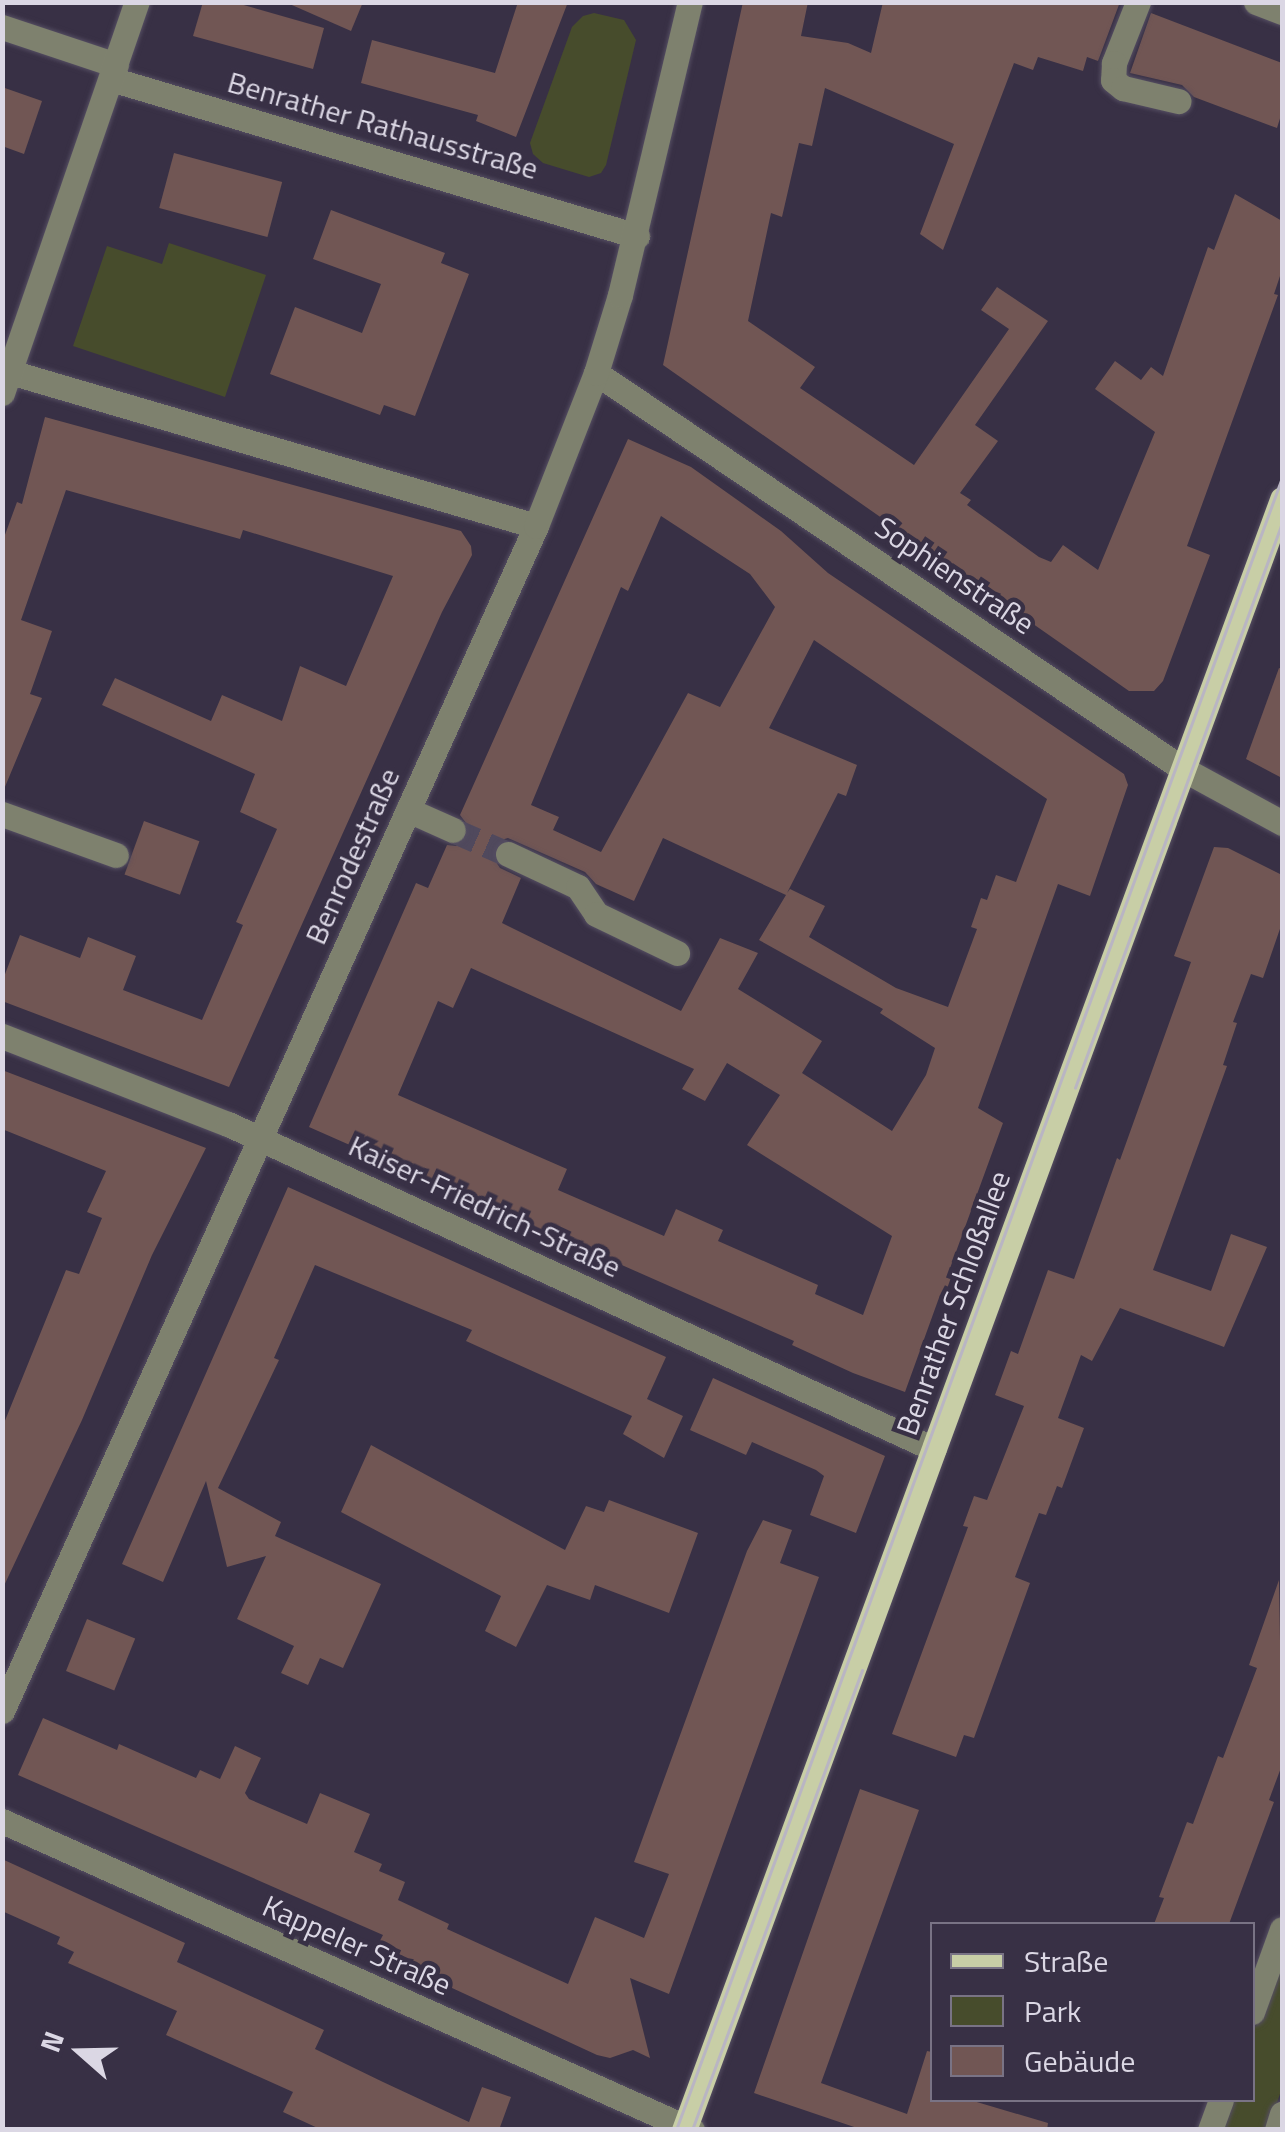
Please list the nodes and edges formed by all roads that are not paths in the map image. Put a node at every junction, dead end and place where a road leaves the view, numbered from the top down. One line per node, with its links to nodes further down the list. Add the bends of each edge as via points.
1 (137, 2): 7 (street)
2 (690, 2): 9 (street, Benrodestraße)
3 (1138, 2): 8 (street, via 1113,80)
4 (1256, 2): 5 (street)
5 (1282, 12)
6 (2, 27): 7 (street, Benrather Rathausstraße)
7 (114, 72): 9 (street, Benrather Rathausstraße); 11 (street)
8 (1178, 101)
9 (636, 236): 10 (street, Benrodestraße)
10 (596, 373): 13 (street, Benrodestraße); 14 (street, Sophienstraße)
11 (6, 383): 13 (street)
12 (1282, 499): 14 (main road, Benrather Schloßallee)
13 (536, 526): 15 (street, Benrodestraße)
14 (1183, 769): 17 (street, Sophienstraße); 24 (main road, Benrather Schloßallee)
15 (408, 810): 18 (street); 23 (street, Benrodestraße)
16 (2, 814): 19 (street)
17 (1282, 824)
18 (453, 830)
19 (116, 854)
20 (508, 854): 21 (street, via 578,887 596,914)
21 (677, 954)
22 (2, 1036): 23 (street, Kaiser-Friedrich-Straße)
23 (261, 1139): 24 (street, Kaiser-Friedrich-Straße); 25 (street, Benrodestraße)
24 (934, 1450): 31 (main road, Benrather Schloßallee)
25 (2, 1711)
26 (2, 1820): 31 (street, Kappeler Straße)
27 (1282, 1929): 28 (street)
28 (1255, 2004)
29 (1219, 2102): 32 (street)
30 (1282, 2114): 33 (street)
31 (687, 2129)
32 (1210, 2130)
33 (1277, 2130)

